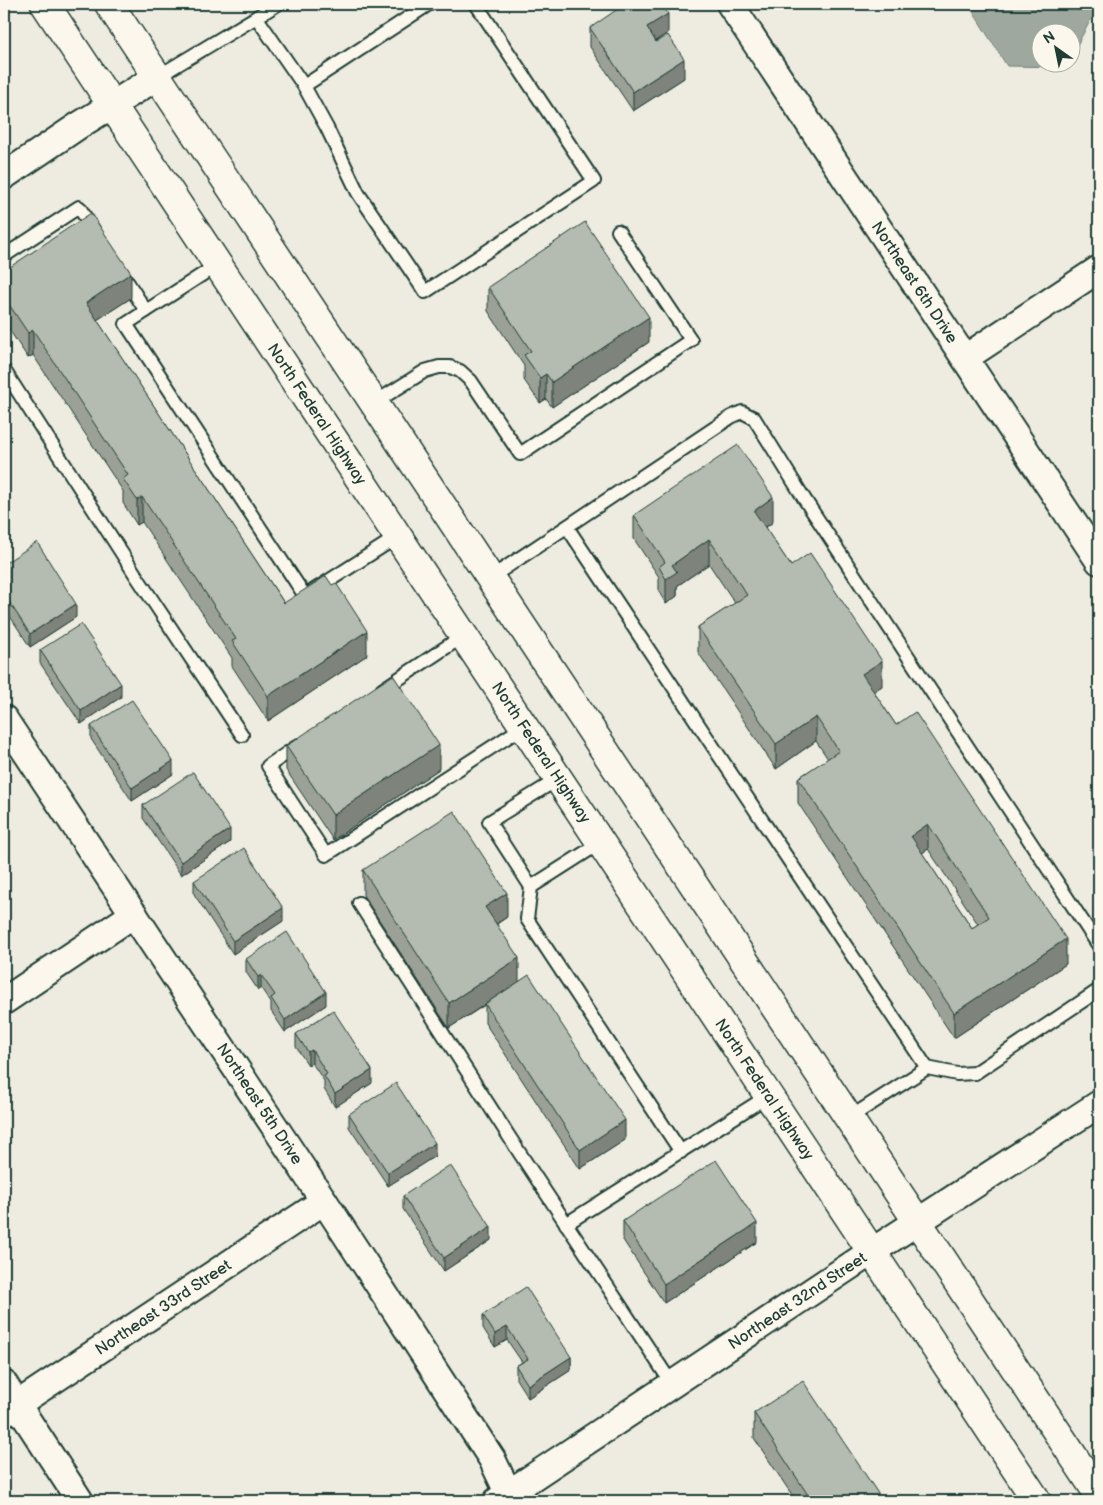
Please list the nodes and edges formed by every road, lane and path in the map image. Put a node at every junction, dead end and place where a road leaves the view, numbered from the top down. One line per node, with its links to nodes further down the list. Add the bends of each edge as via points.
1 (44, 4): 10 (main road, North Federal Highway)
2 (278, 4): 7 (lane)
3 (429, 4): 9 (lane)
4 (476, 4): 9 (lane, via 594,181 425,292 358,193)
5 (730, 4): 19 (street, Northeast 6th Drive)
6 (111, 5): 8 (main road)
7 (257, 18): 8 (lane); 9 (lane)
8 (158, 77): 10 (street); 21 (main road)
9 (304, 86)
10 (112, 106): 11 (street); 16 (main road, North Federal Highway)
11 (4, 176)
12 (618, 231): 21 (lane, via 690,340 520,454 471,381 450,366 425,371)
13 (100, 239): 14 (lane, via 79,207)
14 (4, 256)
15 (115, 263): 18 (lane)
16 (217, 265): 18 (lane); 23 (main road, North Federal Highway)
17 (1099, 269): 19 (street)
18 (146, 311): 23 (lane, via 126,324 306,596)
19 (965, 358): 24 (street, Northeast 6th Drive)
20 (4, 370): 30 (lane)
21 (374, 403): 25 (main road)
22 (567, 527): 25 (lane); 37 (lane, via 731,417 742,412 754,418 815,516); 40 (lane)
23 (397, 537): 26 (main road, North Federal Highway)
24 (1099, 561)
25 (490, 578): 43 (main road)
26 (463, 636): 27 (lane); 29 (main road, North Federal Highway)
27 (373, 696)
28 (4, 719): 36 (street, Northeast 5th Drive)
29 (523, 727): 31 (lane, via 326,855 268,766); 32 (main road, North Federal Highway)
30 (242, 735)
31 (308, 739)
32 (558, 779): 33 (main road, North Federal Highway); 34 (lane, via 489,822)
33 (600, 843): 34 (lane); 41 (main road, North Federal Highway)
34 (531, 887): 44 (lane, via 527,919)
35 (359, 903): 47 (lane)
36 (134, 914): 39 (street); 45 (street, Northeast 5th Drive)
37 (1099, 946)
38 (1099, 990): 40 (lane, via 975,1073 957,1074)
39 (4, 1001)
40 (927, 1068): 43 (lane)
41 (768, 1096): 44 (lane); 48 (main road, North Federal Highway)
42 (1099, 1104): 46 (street, Northeast 32nd Street)
43 (849, 1118): 46 (main road)
44 (681, 1152): 47 (lane)
45 (324, 1201): 50 (street, Northeast 33rd Street); 52 (street, Northeast 5th Drive, via 492,1460)
46 (918, 1223): 48 (street, Northeast 32nd Street); 51 (main road)
47 (566, 1224): 49 (lane)
48 (871, 1252): 49 (street, Northeast 32nd Street); 54 (main road, North Federal Highway)
49 (672, 1384): 52 (street, Northeast 32nd Street)
50 (8, 1400): 53 (street)
51 (1099, 1495)
52 (505, 1499)
53 (80, 1501)
54 (1037, 1501)

